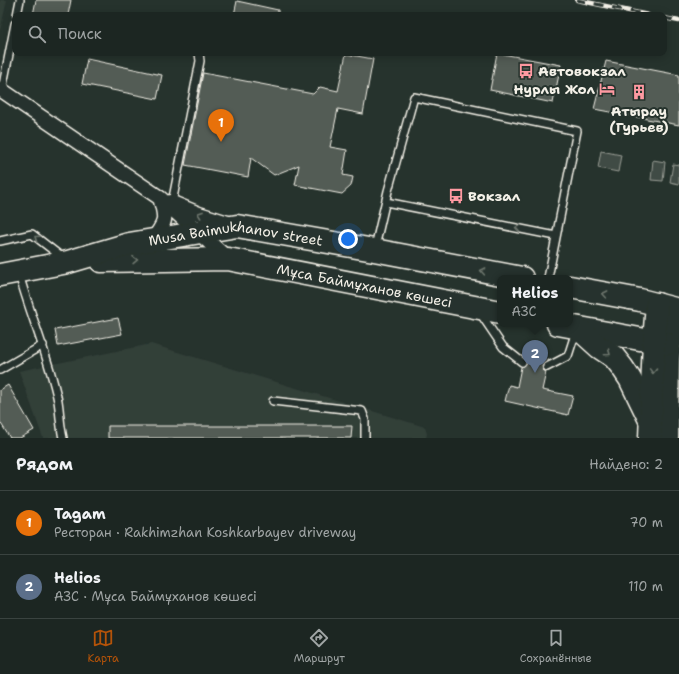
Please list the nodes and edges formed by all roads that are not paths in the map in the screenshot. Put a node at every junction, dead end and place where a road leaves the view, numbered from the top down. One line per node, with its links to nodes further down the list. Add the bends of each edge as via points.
1 (20, 0): 2 (lane)
2 (18, 12)
3 (12, 38): 5 (lane)
4 (199, 56): 6 (lane)
5 (1, 89): 6 (street)
6 (166, 200): 8 (street, one-way to 6); 9 (street); 12 (street, via 164,225)
7 (386, 202): 10 (lane, one-way to 7); 10 (lane, via 414,97 449,104 577,131); 13 (lane)
8 (237, 226): 9 (main road, Musa Baimukhanov street); 13 (main road, Musa Baimukhanov street)
9 (198, 233): 12 (main road, Musa Baimukhanov street); 14 (street)
10 (556, 236): 18 (lane)
11 (0, 241): 15 (lane, one-way to 11, via 32,234)
12 (152, 241): 15 (main road, Musa Baimukhanov street, via 129,244)
13 (374, 250): 17 (main road, Musa Baimukhanov street, one-way to 13)
14 (228, 260): 15 (main road, Musa Baimukhanov street, one-way to 14); 20 (main road, Мұса Баймұханов көшесі)
15 (68, 262): 16 (main road, Musa Baimukhanov street)
16 (9, 274): 26 (lane)
17 (506, 275)
18 (549, 275)
19 (573, 288): 25 (main road, one-way to 19, via 666,306)
20 (477, 308): 21 (main road, Мұса Баймұханов көшесі); 27 (lane, via 503,348)
21 (497, 311)
22 (568, 327): 28 (lane, via 568,356)
23 (569, 327): 32 (main road, one-way to 32, via 614,357)
24 (573, 327): 25 (main road)
25 (662, 343): 32 (main road)
26 (43, 345): 29 (lane); 33 (lane, via 58,402)
27 (522, 362)
28 (547, 367)
29 (0, 370)
30 (679, 396): 32 (main road)
31 (273, 401): 34 (lane, via 362,411 365,419)
32 (659, 429)
33 (63, 438)
34 (365, 438)

